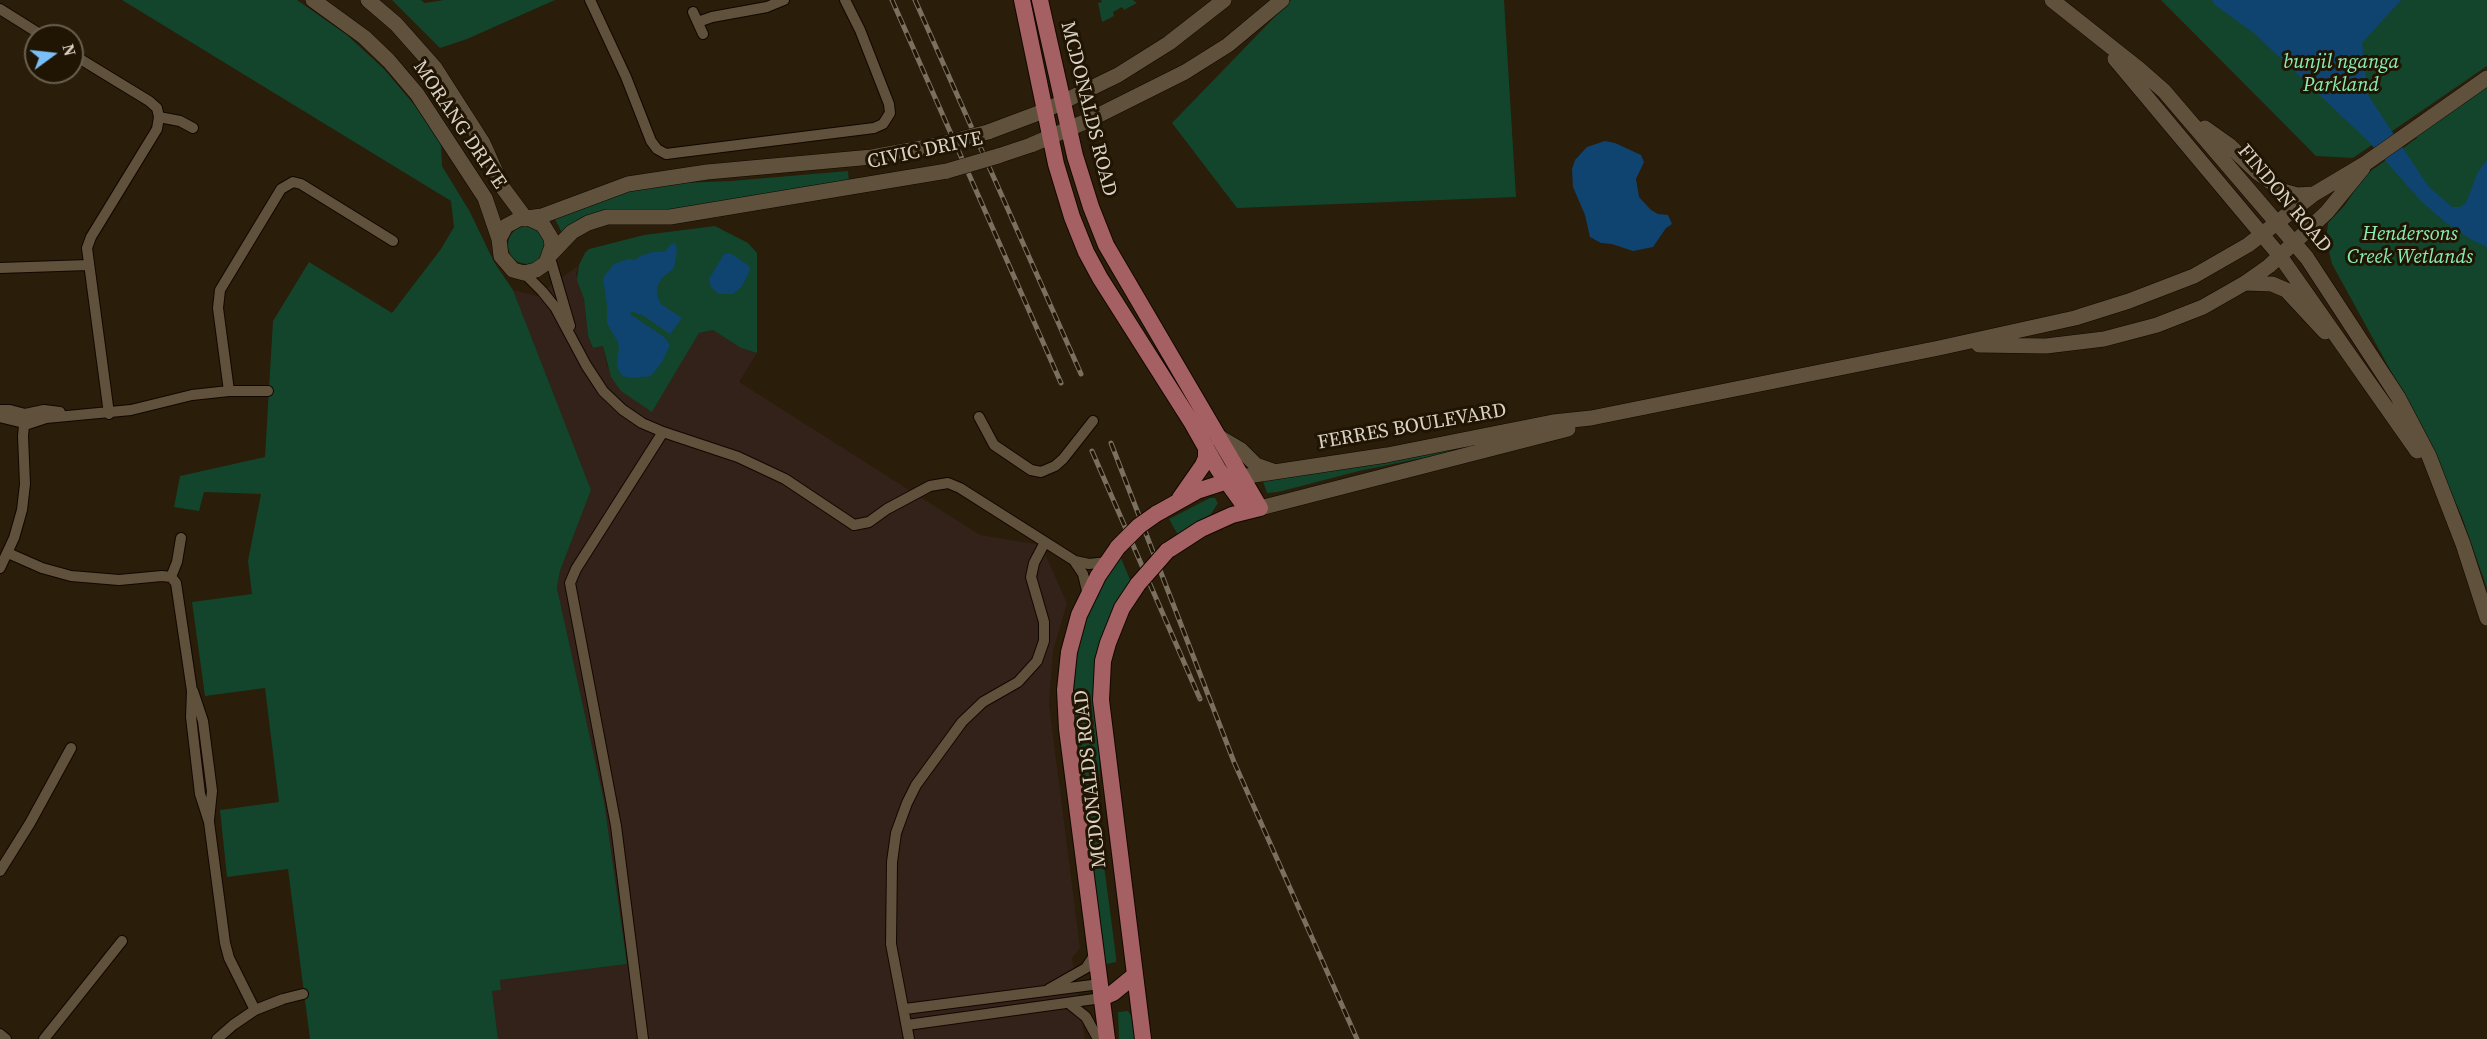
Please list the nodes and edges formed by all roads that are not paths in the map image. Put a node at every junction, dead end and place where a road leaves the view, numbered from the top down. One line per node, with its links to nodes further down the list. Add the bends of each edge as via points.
1 (313, 0): 29 (street, MORANG DRIVE, via 364,37 417,94 482,191)
2 (368, 0): 26 (street, MORANG DRIVE, via 396,24 435,68 483,143 503,188)
3 (590, 0): 5 (street, via 651,141 663,153 874,128 886,121 889,104)
4 (784, 0): 14 (street, via 767,7 695,17)
5 (845, 0)
6 (1022, 0): 18 (main road, MCDONALDS ROAD)
7 (1040, 0): 17 (main road, MCDONALDS ROAD)
8 (1224, 0): 17 (street, CIVIC DRIVE, via 1147,58)
9 (1282, 0): 22 (street, CIVIC DRIVE, via 1208,58)
10 (2052, 0): 13 (street, FINDON ROAD)
11 (0, 9): 12 (street)
12 (24, 24)
13 (2092, 32): 19 (street, FINDON ROAD, via 2139,69); 28 (street, FINDON ROAD)
14 (703, 34)
15 (84, 61): 20 (street, via 149,101 157,108)
16 (2487, 78): 24 (street)
17 (1063, 103): 18 (street, CIVIC DRIVE); 22 (main road, MCDONALDS ROAD)
18 (1044, 111): 23 (main road, MCDONALDS ROAD); 26 (street, CIVIC DRIVE, bridge, via 938,146 872,158 707,172 637,183)
19 (2183, 112): 25 (street, via 2283,191); 27 (street, FINDON ROAD)
20 (159, 117): 21 (street, via 180,121); 34 (street, via 157,129 91,237)
21 (193, 129)
22 (1069, 129): 23 (street, CIVIC DRIVE); 51 (main road, MCDONALDS ROAD, via 1086,195 1106,245)
23 (1050, 137): 32 (street, CIVIC DRIVE, bridge, via 947,171 670,217 607,217 572,232); 52 (main road, MCDONALDS ROAD, via 1070,209 1094,269)
24 (2366, 163): 25 (street, FERRES BOULEVARD); 31 (street, FERRES BOULEVARD, via 2327,212)
25 (2314, 194): 27 (street, FERRES BOULEVARD)
26 (528, 219): 29 (street, via 506,226); 32 (street, via 548,231)
27 (2277, 222): 28 (street, FERRES BOULEVARD); 31 (street, FINDON ROAD)
28 (2262, 234): 33 (street, FINDON ROAD); 39 (street, FERRES BOULEVARD, via 2194,276 2129,301 2074,318)
29 (499, 238): 36 (street, via 504,262)
30 (393, 241): 41 (street, via 301,184 293,182 280,189 220,290 218,308)
31 (2294, 243): 33 (street, FERRES BOULEVARD); 55 (street, FINDON ROAD, via 2398,397)
32 (550, 256): 36 (street, via 536,270); 38 (street)
33 (2280, 256): 37 (street, FERRES BOULEVARD); 40 (street, FINDON ROAD)
34 (88, 265): 35 (street); 44 (street)
35 (0, 268)
36 (524, 273): 38 (street, via 545,293)
37 (2246, 283): 39 (street, FERRES BOULEVARD, via 2179,317 2117,337 2046,346); 40 (street, via 2272,284 2286,290)
38 (574, 339): 50 (street, via 593,378 614,402 633,418)
39 (1939, 348): 47 (street, FERRES BOULEVARD)
40 (2357, 364): 55 (street, FINDON ROAD)
41 (230, 391): 42 (street); 44 (street, via 192,395)
42 (268, 391)
43 (0, 410): 48 (street, via 10,410)
44 (109, 414): 48 (street, via 81,416 44,410)
45 (0, 417): 48 (street)
46 (979, 417): 49 (street, via 994,445 1031,470 1041,472 1063,459)
47 (1591, 418): 53 (street, FERRES BOULEVARD); 57 (street, FERRES BOULEVARD, via 1562,431)
48 (25, 421): 60 (street, via 22,510)
49 (1093, 421)
50 (663, 432): 59 (street, via 728,453 785,479 854,525 869,522 930,486 948,483); 83 (street, via 570,583 616,826)
51 (1219, 437): 53 (street, via 1256,465); 54 (main road, MCDONALDS ROAD)
52 (1206, 447): 54 (main road, MCDONALDS ROAD); 56 (main road, MCDONALDS ROAD, via 1203,465)
53 (1273, 471): 54 (street, FERRES BOULEVARD)
54 (1233, 479): 56 (main road, MCDONALDS ROAD); 57 (main road, MCDONALDS ROAD)
55 (2441, 487): 66 (street, FINDON ROAD)
56 (1177, 501): 62 (main road, MCDONALDS ROAD, bridge, via 1139,526)
57 (1254, 510): 71 (main road, MCDONALDS ROAD, bridge, via 1202,529 1167,551 1122,608 1103,661 1101,700)
58 (181, 538): 64 (street)
59 (1045, 542): 61 (street); 77 (street, via 1031,576 1045,628 1037,661 1018,682 983,702 962,722 916,785 900,819 892,862 890,934)
60 (8, 553): 63 (street); 64 (street, via 42,568 86,578)
61 (1075, 561): 62 (street); 65 (street)
62 (1107, 562): 65 (main road, MCDONALDS ROAD)
63 (0, 568)
64 (171, 577): 76 (street, via 180,596 192,691 204,721 212,791 209,822 225,943)
65 (1088, 595): 70 (main road, MCDONALDS ROAD, via 1073,635 1065,690)
66 (2487, 618)
67 (70, 748): 68 (street)
68 (0, 871)
69 (122, 941): 81 (street)
70 (1096, 949): 72 (main road, MCDONALDS ROAD); 73 (street, via 1088,967)
71 (1135, 975): 72 (main road); 87 (main road, MCDONALDS ROAD)
72 (1101, 991): 73 (street); 75 (street); 86 (main road, MCDONALDS ROAD)
73 (1044, 992): 77 (street)
74 (303, 994): 76 (street)
75 (1070, 1004): 78 (street); 85 (street, via 1086,1017)
76 (255, 1010): 82 (street)
77 (904, 1010): 78 (street)
78 (907, 1025): 84 (street)
79 (0, 1034): 80 (street)
80 (6, 1039)
81 (44, 1039)
82 (217, 1039)
83 (644, 1039)
84 (909, 1039)
85 (1098, 1039)
86 (1107, 1039)
87 (1143, 1039)

